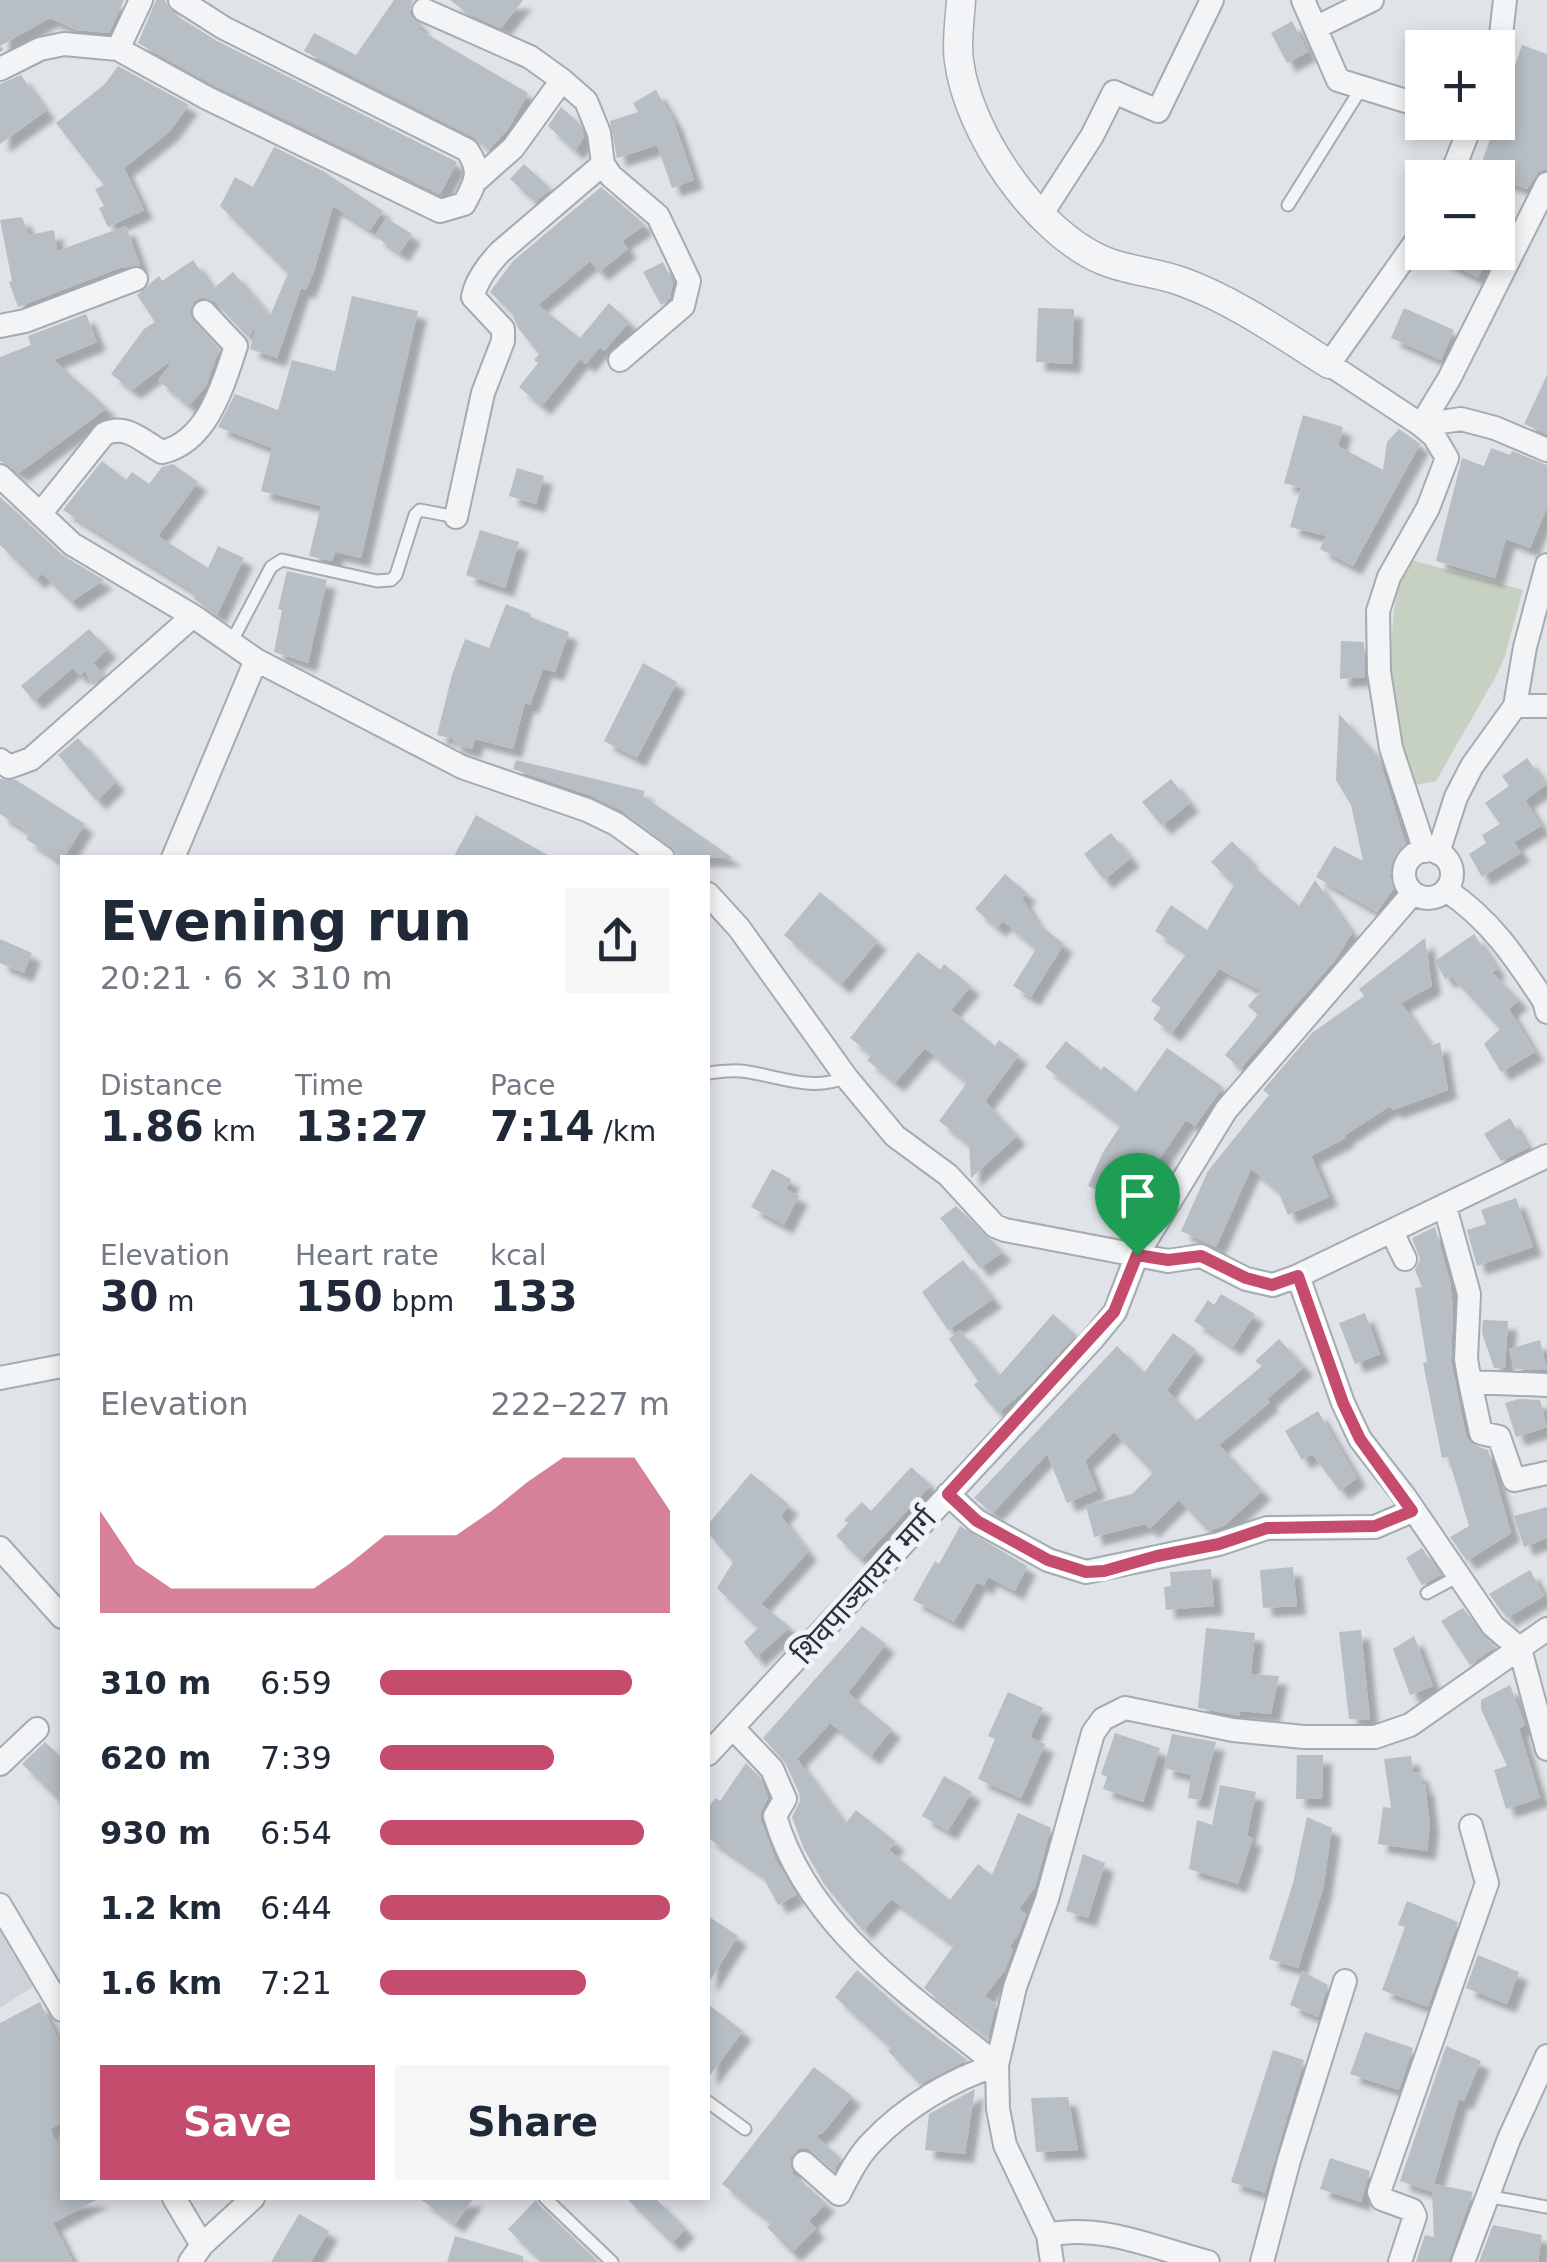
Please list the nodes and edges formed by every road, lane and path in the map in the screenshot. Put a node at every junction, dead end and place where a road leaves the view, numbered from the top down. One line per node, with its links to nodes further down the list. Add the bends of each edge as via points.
1 (141, 0): 11 (street)
2 (180, 0): 17 (street, via 466,150)
3 (960, 0): 21 (street, via 958,59 967,96 1002,166)
4 (1212, 0): 21 (street, via 1158,111 1114,92)
5 (1302, 0): 9 (street)
6 (1372, 0): 9 (street)
7 (1505, 0): 10 (street)
8 (424, 10): 13 (street, via 530,57)
9 (1315, 28): 14 (street, via 1338,80)
10 (1502, 30)
11 (118, 49): 12 (street, via 64,44); 17 (street, via 440,211 464,204)
12 (0, 70)
13 (562, 80): 16 (street, via 586,101); 17 (street, via 513,148)
14 (1362, 87): 15 (street); 19 (lane)
15 (1405, 101)
16 (604, 164): 26 (street, via 658,216 689,281 684,306); 32 (street, via 500,252 474,291 476,304 503,330 503,341 483,393)
17 (478, 179)
18 (1547, 184): 20 (street)
19 (1288, 205)
20 (1540, 214): 28 (street)
21 (1041, 215): 27 (street, via 1104,261 1183,282)
22 (1405, 256): 27 (street)
23 (136, 279): 25 (street)
24 (204, 312): 31 (street, via 236,346 223,390 194,434 180,448 162,452 115,428)
25 (0, 326)
26 (620, 360)
27 (1329, 364): 28 (street)
28 (1420, 425): 29 (street, via 1461,419); 40 (street, via 1448,458 1388,578 1378,611 1378,672 1390,748)
29 (1547, 450)
30 (0, 476): 31 (street)
31 (40, 514): 34 (street, via 72,544)
32 (456, 517): 35 (lane, via 420,510 414,515 391,580 282,560 271,567)
33 (1547, 564): 37 (street)
34 (193, 616): 35 (street); 39 (street, via 31,759 9,767)
35 (232, 642): 36 (street)
36 (256, 660): 41 (street); 42 (street, via 462,767 588,810)
37 (1514, 706): 38 (street); 40 (street, via 1472,766)
38 (1547, 706)
39 (0, 760)
40 (1431, 852): 43 (street, via 1451,869); 44 (street, via 1417,853 1406,864)
41 (175, 855)
42 (659, 855)
43 (1446, 890): 44 (street, via 1434,898); 46 (street, via 1503,939)
44 (1413, 894): 52 (street, शिवपाञ्चायन मार्ग, via 1226,1110)
45 (711, 902): 48 (street, via 765,962)
46 (1546, 1004)
47 (710, 1073): 48 (lane, via 737,1070 815,1085)
48 (846, 1077): 52 (street, via 895,1136 948,1175 996,1226)
49 (1547, 1156): 50 (street)
50 (1445, 1207): 51 (street); 57 (street, via 1469,1294)
51 (1392, 1232): 53 (street); 54 (street)
52 (1137, 1255): 54 (street, via 1201,1256 1272,1285); 60 (street, शिवपाञ्चायन मार्ग, via 1114,1312)
53 (1405, 1260)
54 (1298, 1276): 61 (street, via 1360,1439)
55 (60, 1366): 56 (street)
56 (0, 1378)
57 (1470, 1382): 58 (street); 59 (street, via 1482,1434 1499,1437 1514,1480)
58 (1547, 1385)
59 (1542, 1475)
60 (948, 1494): 61 (street, via 977,1521 1048,1560 1086,1572 1267,1528 1375,1526); 68 (street, शिवपाञ्चायन मार्ग)
61 (1412, 1511): 63 (street)
62 (0, 1548): 65 (street)
63 (1457, 1577): 64 (lane); 67 (street)
64 (1427, 1593)
65 (60, 1615)
66 (1547, 1629): 67 (street)
67 (1520, 1650): 70 (street); 78 (street, via 1410,1725 1375,1738 1233,1730 1125,1708 1103,1719 1092,1733)
68 (734, 1728): 71 (street, शिवपाञ्चायन मार्ग); 78 (street, via 772,1768 785,1799 775,1816 782,1840 813,1896 878,1967)
69 (37, 1729): 72 (street)
70 (1547, 1750)
71 (710, 1752)
72 (0, 1764)
73 (1471, 1826): 94 (street, via 1487,1882 1379,2192 1414,2216)
74 (0, 1905): 76 (street)
75 (1344, 1980): 93 (street)
76 (60, 2007)
77 (1547, 2056): 80 (street)
78 (997, 2065): 82 (street, via 954,2080 899,2119 872,2142 839,2194); 88 (street, via 1004,2144)
79 (710, 2103): 81 (lane)
80 (1536, 2106): 83 (street)
81 (745, 2129)
82 (804, 2163)
83 (1486, 2196): 87 (lane); 95 (street)
84 (175, 2200): 89 (street)
85 (251, 2200): 89 (street)
86 (547, 2200): 90 (lane)
87 (1547, 2207)
88 (1048, 2235): 91 (street); 92 (street, via 1090,2231)
89 (196, 2253)
90 (612, 2262)
91 (1052, 2262)
92 (1208, 2262)
93 (1262, 2262)
94 (1400, 2262)
95 (1463, 2262)

